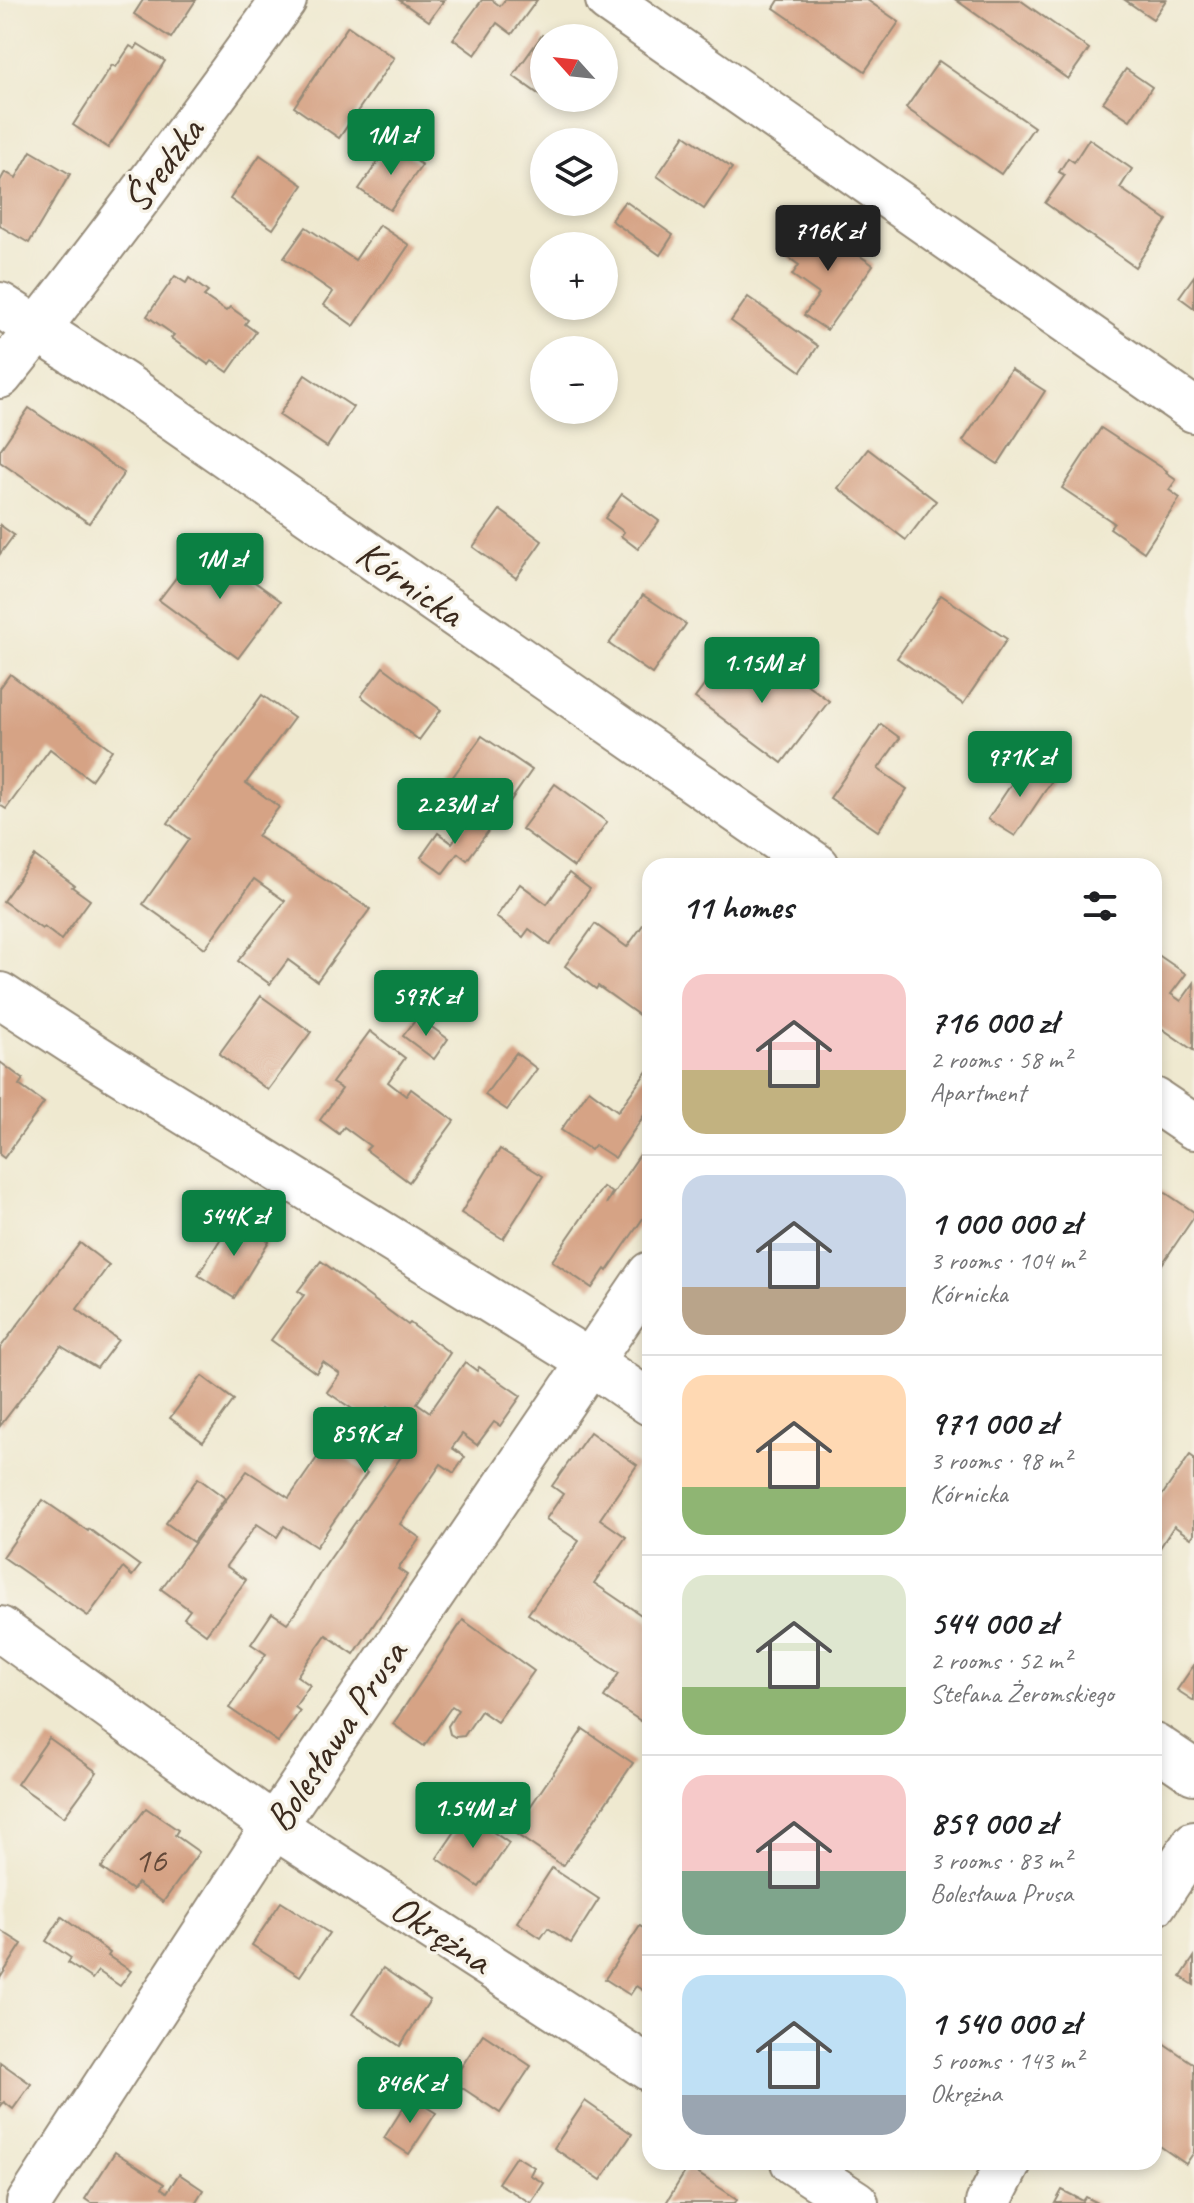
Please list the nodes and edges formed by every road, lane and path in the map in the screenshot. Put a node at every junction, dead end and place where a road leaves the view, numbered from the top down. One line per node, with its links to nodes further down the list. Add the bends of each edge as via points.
1 (284, 0): 4 (street, Średzka)
2 (608, 0): 6 (street)
3 (0, 305): 4 (street, Kórnicka)
4 (39, 329): 5 (street, Średzka); 7 (street, Kórnicka)
5 (0, 376)
6 (1194, 410)
7 (805, 858)
8 (0, 995): 12 (street)
9 (1162, 1105): 10 (street)
10 (1194, 1127)
11 (642, 1286): 12 (street, Bolesława Prusa)
12 (590, 1362): 13 (street); 17 (street, Bolesława Prusa)
13 (642, 1398)
14 (0, 1629): 17 (street, Okrężna)
15 (1162, 1750): 16 (street)
16 (1194, 1772)
17 (274, 1826): 20 (street, Okrężna); 23 (street, Bolesława Prusa)
18 (1194, 1844): 19 (street)
19 (1162, 1892)
20 (642, 2064)
21 (805, 2170): 24 (street)
22 (1005, 2170): 25 (street)
23 (29, 2203)
24 (856, 2203)
25 (988, 2203)

